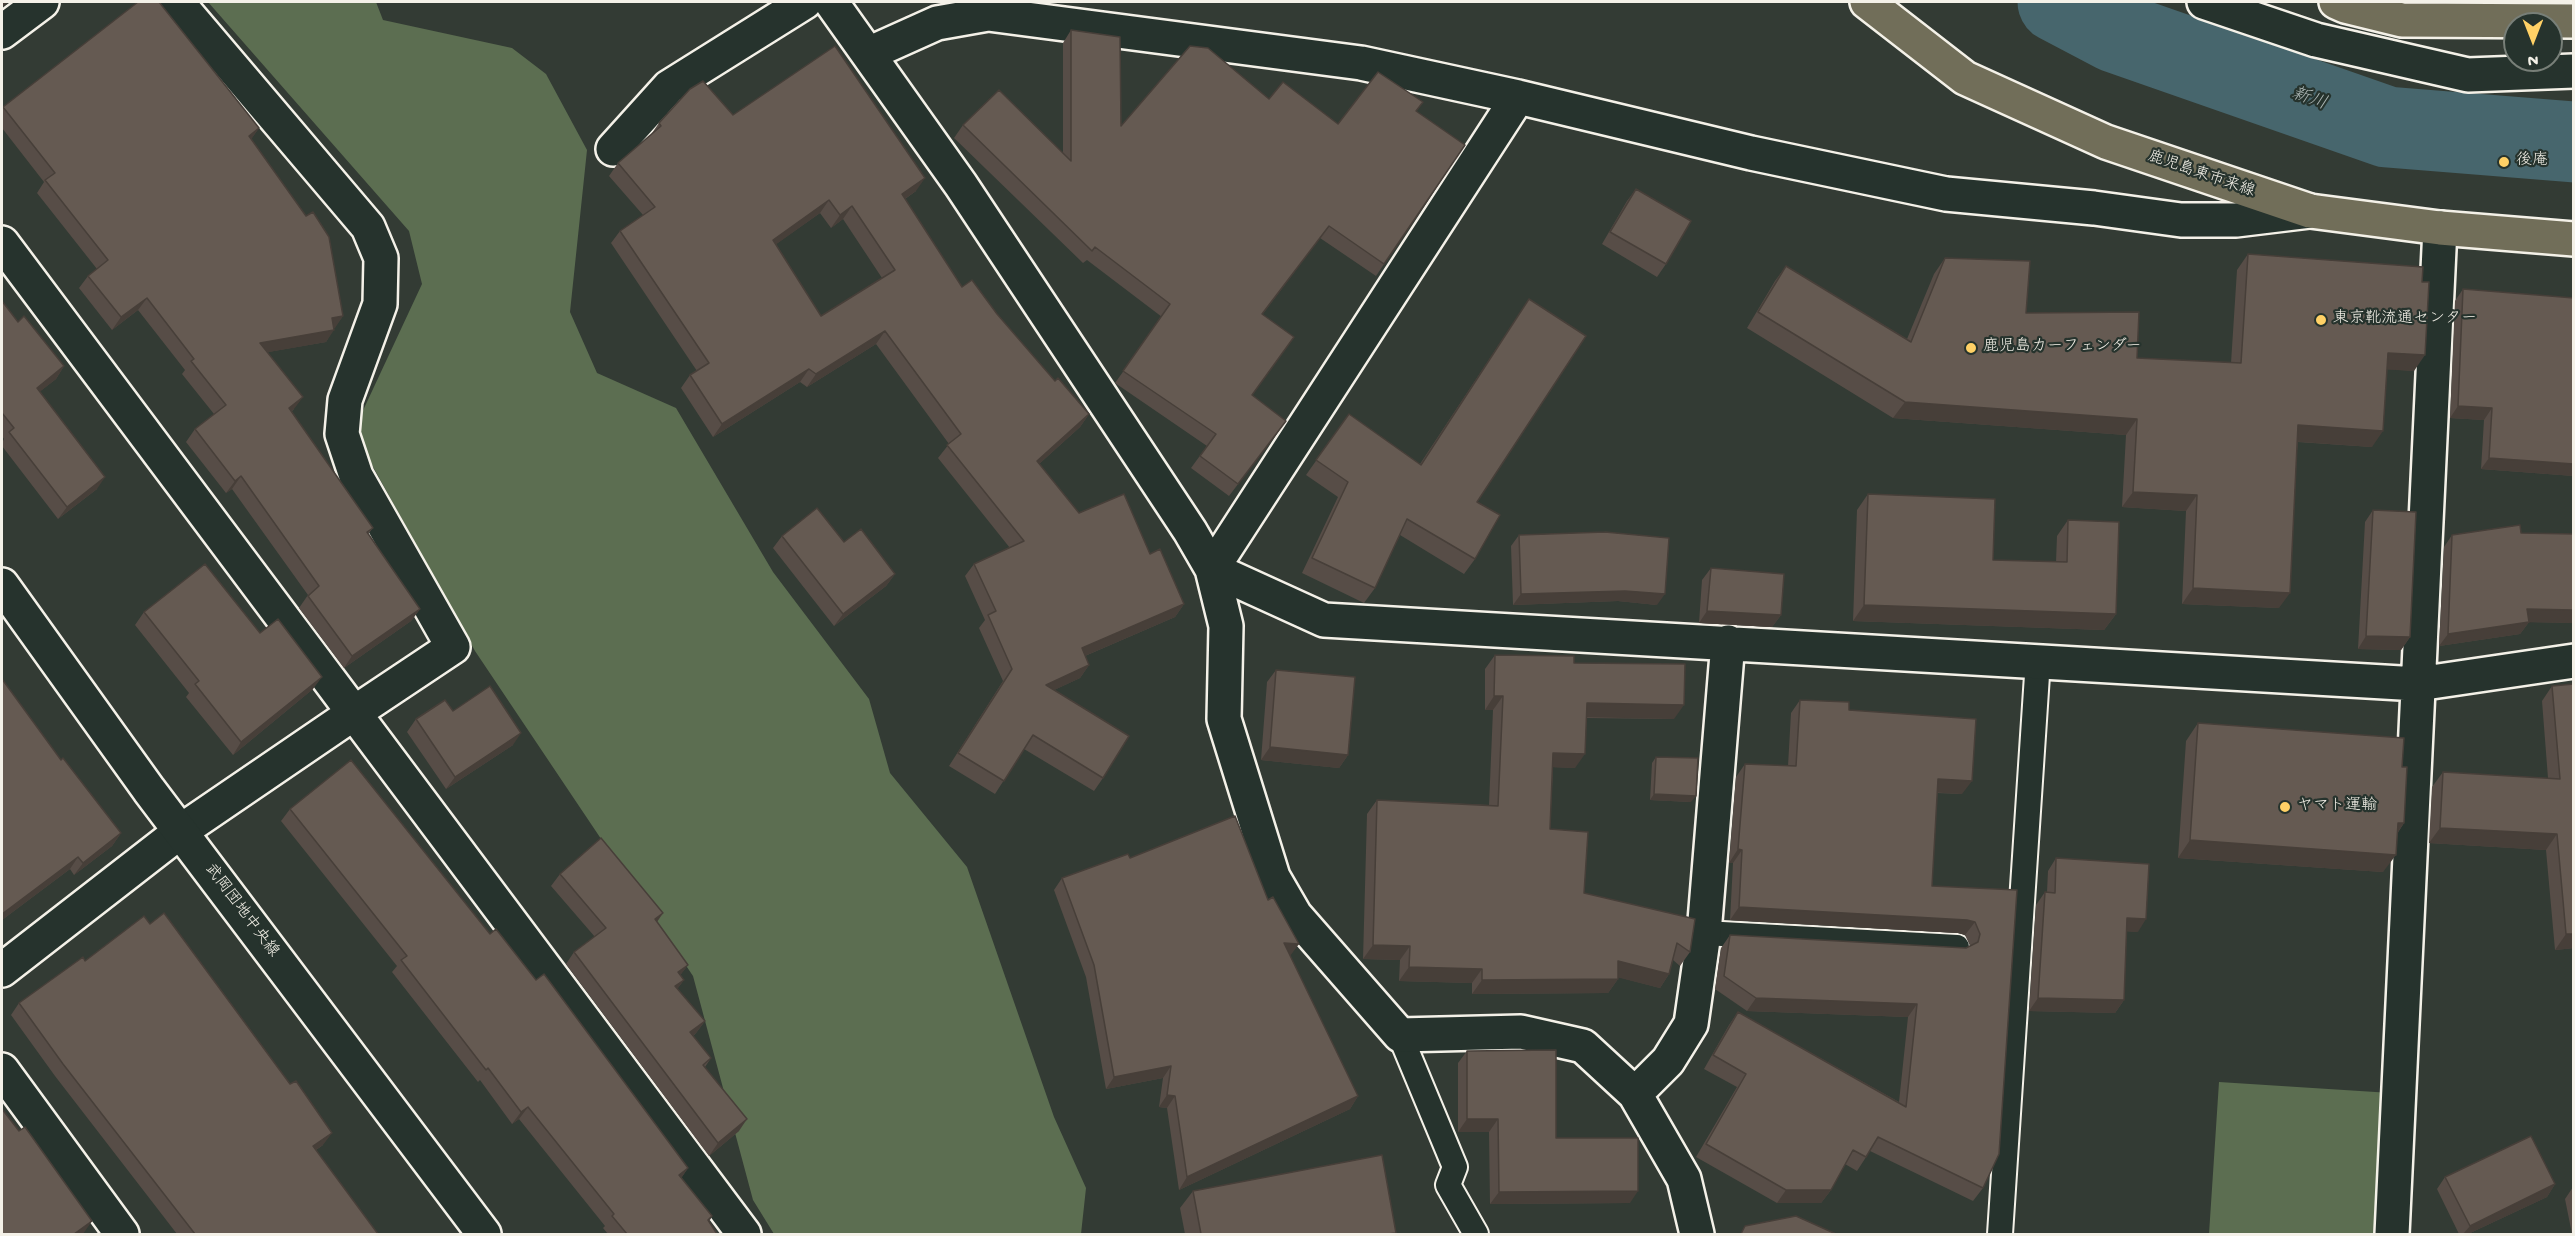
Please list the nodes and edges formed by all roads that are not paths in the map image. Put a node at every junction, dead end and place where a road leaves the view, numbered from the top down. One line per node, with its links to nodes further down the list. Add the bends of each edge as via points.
1 (42, 2): 9 (street)
2 (177, 2): 24 (street, via 368,227 381,258 380,304 345,400 342,434 356,476 453,647)
3 (805, 2): 13 (street, via 669,87)
4 (831, 2): 10 (street)
5 (1867, 2): 14 (main road, 鹿児島東市来線, via 1965,78 2106,142)
6 (2204, 2): 11 (street, via 2316,40 2468,75)
7 (2336, 2): 8 (main road, via 2402,20)
8 (2574, 21)
9 (2, 32)
10 (868, 54): 12 (street, via 937,23 987,14 1361,63); 18 (street, via 961,185)
11 (2574, 71)
12 (1518, 97): 14 (street, via 1751,153 1946,194 2181,220 2236,220); 18 (street)
13 (613, 149)
14 (2310, 212): 15 (main road, 鹿児島東市来線)
15 (2440, 228): 16 (main road, 鹿児島東市来線); 23 (street)
16 (2574, 239)
17 (2, 243): 24 (street)
18 (1212, 569): 20 (street, via 1324,620); 29 (street, via 1226,626 1224,719 1273,877 1295,915)
19 (2, 585): 25 (street, 武岡団地中央線)
20 (1728, 642): 21 (street); 26 (street)
21 (2038, 660): 23 (street); 37 (lane)
22 (2574, 661): 23 (street)
23 (2418, 684): 38 (street)
24 (354, 712): 25 (street); 34 (street)
25 (181, 831): 28 (street); 33 (street, 武岡団地中央線)
26 (1704, 933): 27 (lane); 31 (street, via 1691,1024 1668,1061)
27 (1957, 947)
28 (2, 970)
29 (1400, 1035): 31 (street, via 1521,1032 1582,1046); 35 (lane, via 1455,1167 1448,1185)
30 (2, 1070): 32 (street)
31 (1635, 1094): 36 (street, via 1684,1179)
32 (122, 1234)
33 (484, 1234)
34 (744, 1234)
35 (1476, 1234)
36 (1697, 1234)
37 (2000, 1234)
38 (2392, 1234)

